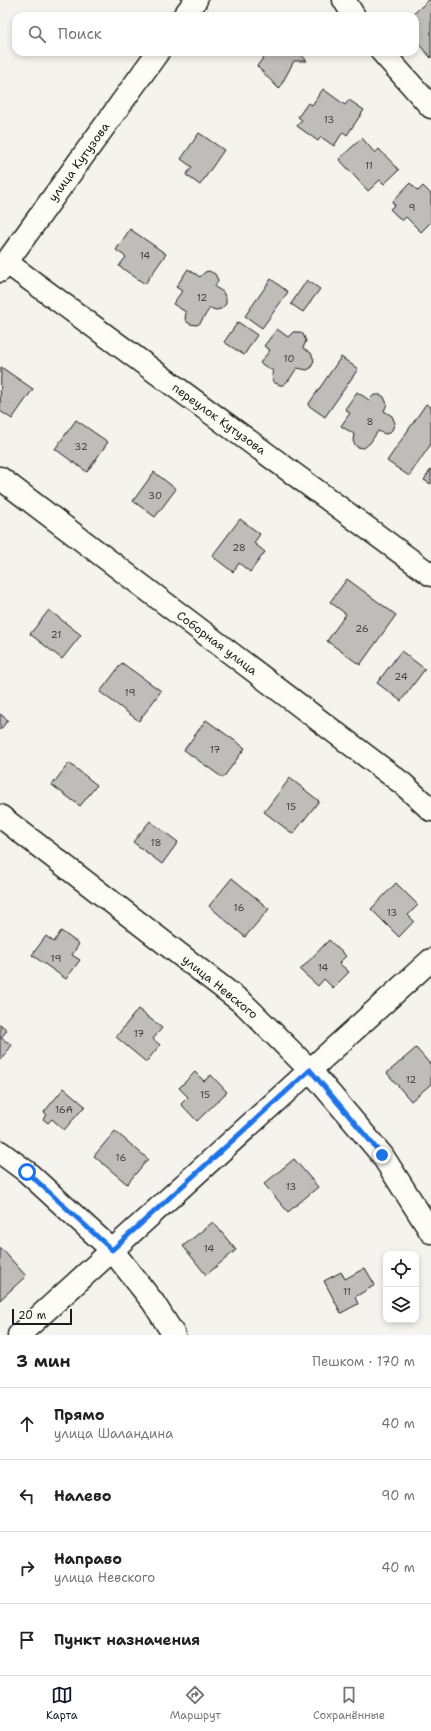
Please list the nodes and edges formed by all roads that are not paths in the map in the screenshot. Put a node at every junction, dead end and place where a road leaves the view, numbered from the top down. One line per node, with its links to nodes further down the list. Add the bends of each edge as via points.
1 (196, 0): 3 (street)
2 (344, 0): 4 (street)
3 (187, 12)
4 (352, 12)
5 (155, 56): 8 (street, улица Кутузова)
6 (386, 56): 7 (street)
7 (431, 107)
8 (3, 267): 10 (street, переулок Кутузова)
9 (0, 478): 11 (street, Соборная улица, via 403,784)
10 (431, 575)
11 (431, 810)
12 (0, 816): 14 (street, улица Невского, via 244,1004)
13 (431, 960): 14 (street)
14 (310, 1070): 16 (street, улица Невского, via 382,1155); 17 (street)
15 (0, 1152): 17 (street, via 27,1172)
16 (431, 1232)
17 (112, 1250): 18 (street); 19 (street, via 153,1302)
18 (19, 1335)
19 (174, 1335)

